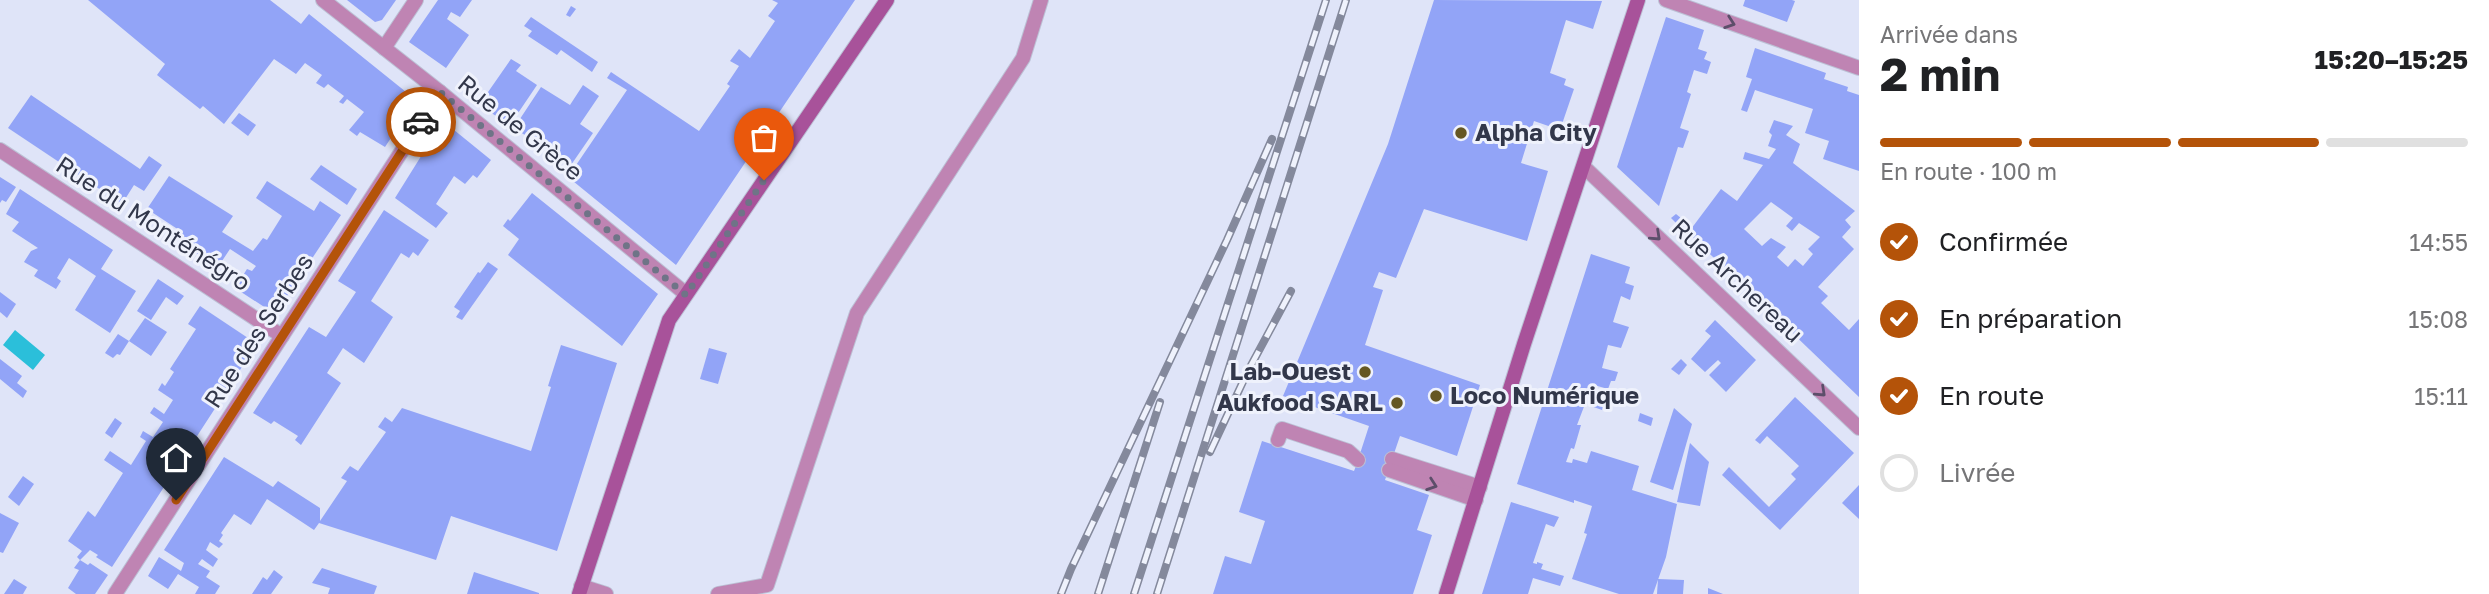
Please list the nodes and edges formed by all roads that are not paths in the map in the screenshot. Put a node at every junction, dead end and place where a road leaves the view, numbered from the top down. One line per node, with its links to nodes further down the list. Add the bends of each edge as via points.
1 (323, 0): 7 (street, Rue de Grèce)
2 (416, 0): 7 (street)
3 (887, 0): 12 (street)
4 (1041, 0): 22 (street, via 1023,58 857,313 767,585)
5 (1638, 0): 11 (street)
6 (1666, 0): 8 (street, one-way to 8)
7 (384, 48): 9 (street, Rue de Grèce)
8 (1859, 68)
9 (440, 92): 12 (street, Rue de Grèce); 13 (street, Rue des Serbes)
10 (0, 150): 13 (street, Rue du Monténégro)
11 (1584, 167): 14 (street, Rue Archereau, one-way to 14); 18 (street)
12 (686, 295): 19 (street, via 669,320)
13 (282, 336): 20 (street, Rue des Serbes)
14 (1859, 428)
15 (1278, 440): 16 (street, via 1282,429)
16 (1356, 453)
17 (1390, 464): 18 (street)
18 (1478, 493): 23 (street)
19 (580, 590): 21 (street)
20 (115, 594)
21 (606, 594)
22 (718, 594)
23 (1446, 594)

